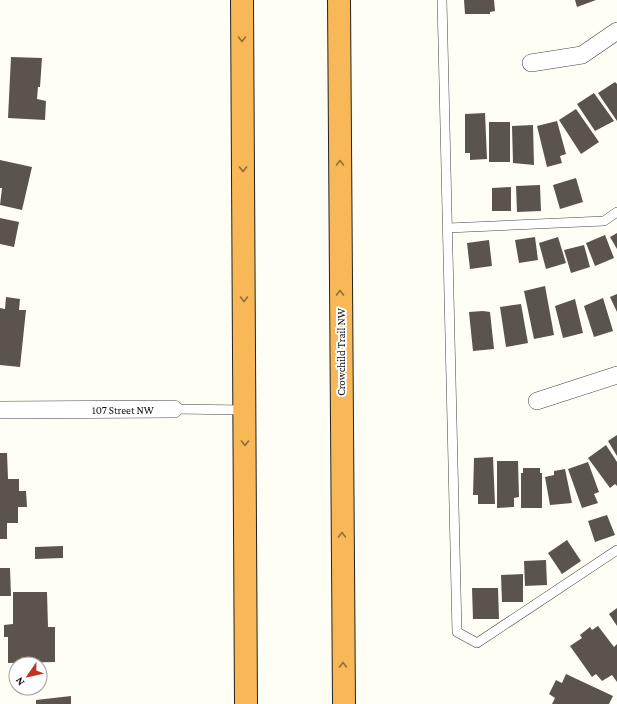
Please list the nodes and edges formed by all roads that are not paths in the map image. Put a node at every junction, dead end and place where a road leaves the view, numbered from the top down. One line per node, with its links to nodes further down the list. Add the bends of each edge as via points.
1 (242, 0): 12 (highway, one-way to 12)
2 (339, 0): 15 (highway, Crowchild Trail NW, one-way to 2)
3 (442, 0): 7 (lane)
4 (617, 32): 5 (street, via 582,54)
5 (531, 63)
6 (617, 212): 7 (lane, via 604,221)
7 (448, 228): 13 (lane, via 457,632 477,643)
8 (617, 375): 9 (street)
9 (537, 401)
10 (174, 409): 11 (street, 107 Street NW); 12 (lane, 107 Street NW)
11 (0, 410)
12 (245, 410): 14 (highway, one-way to 14)
13 (617, 550)
14 (246, 704)
15 (344, 704)

